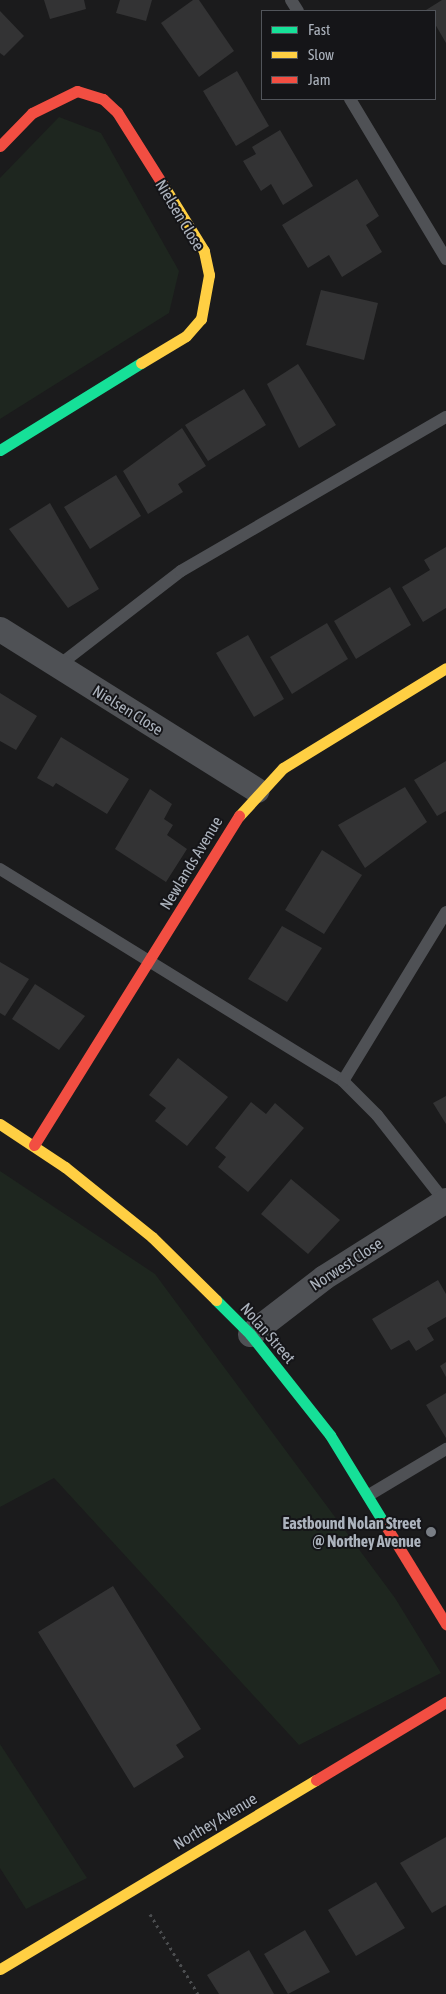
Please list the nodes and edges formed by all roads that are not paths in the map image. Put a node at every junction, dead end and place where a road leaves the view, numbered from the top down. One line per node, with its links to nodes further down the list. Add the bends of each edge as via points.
1 (351, 100): 3 (lane)
2 (0, 146): 5 (street, Nielsen Close, via 32,113 59,96 77,92 104,99 117,112 204,251 209,275 201,319 186,336)
3 (446, 259)
4 (446, 417): 7 (lane, via 181,572)
5 (0, 450)
6 (0, 629): 7 (street, Nielsen Close)
7 (58, 666): 9 (street, Nielsen Close)
8 (446, 668): 9 (street, Newlands Avenue, via 312,749)
9 (257, 790): 12 (street, Newlands Avenue)
10 (0, 869): 12 (lane)
11 (446, 912): 13 (lane)
12 (149, 964): 13 (lane); 15 (street, Newlands Avenue)
13 (343, 1081): 16 (lane, via 377,1115)
14 (0, 1124): 15 (street, Nolan Street)
15 (34, 1145): 17 (street, Nolan Street, via 152,1237)
16 (446, 1201): 17 (street, Norwest Close, via 324,1277)
17 (250, 1334): 19 (street, Nolan Street, via 330,1435)
18 (446, 1449): 19 (lane)
19 (369, 1495): 20 (street, Nolan Street)
20 (446, 1624)
21 (446, 1702): 22 (street, Northey Avenue)
22 (0, 1969)

